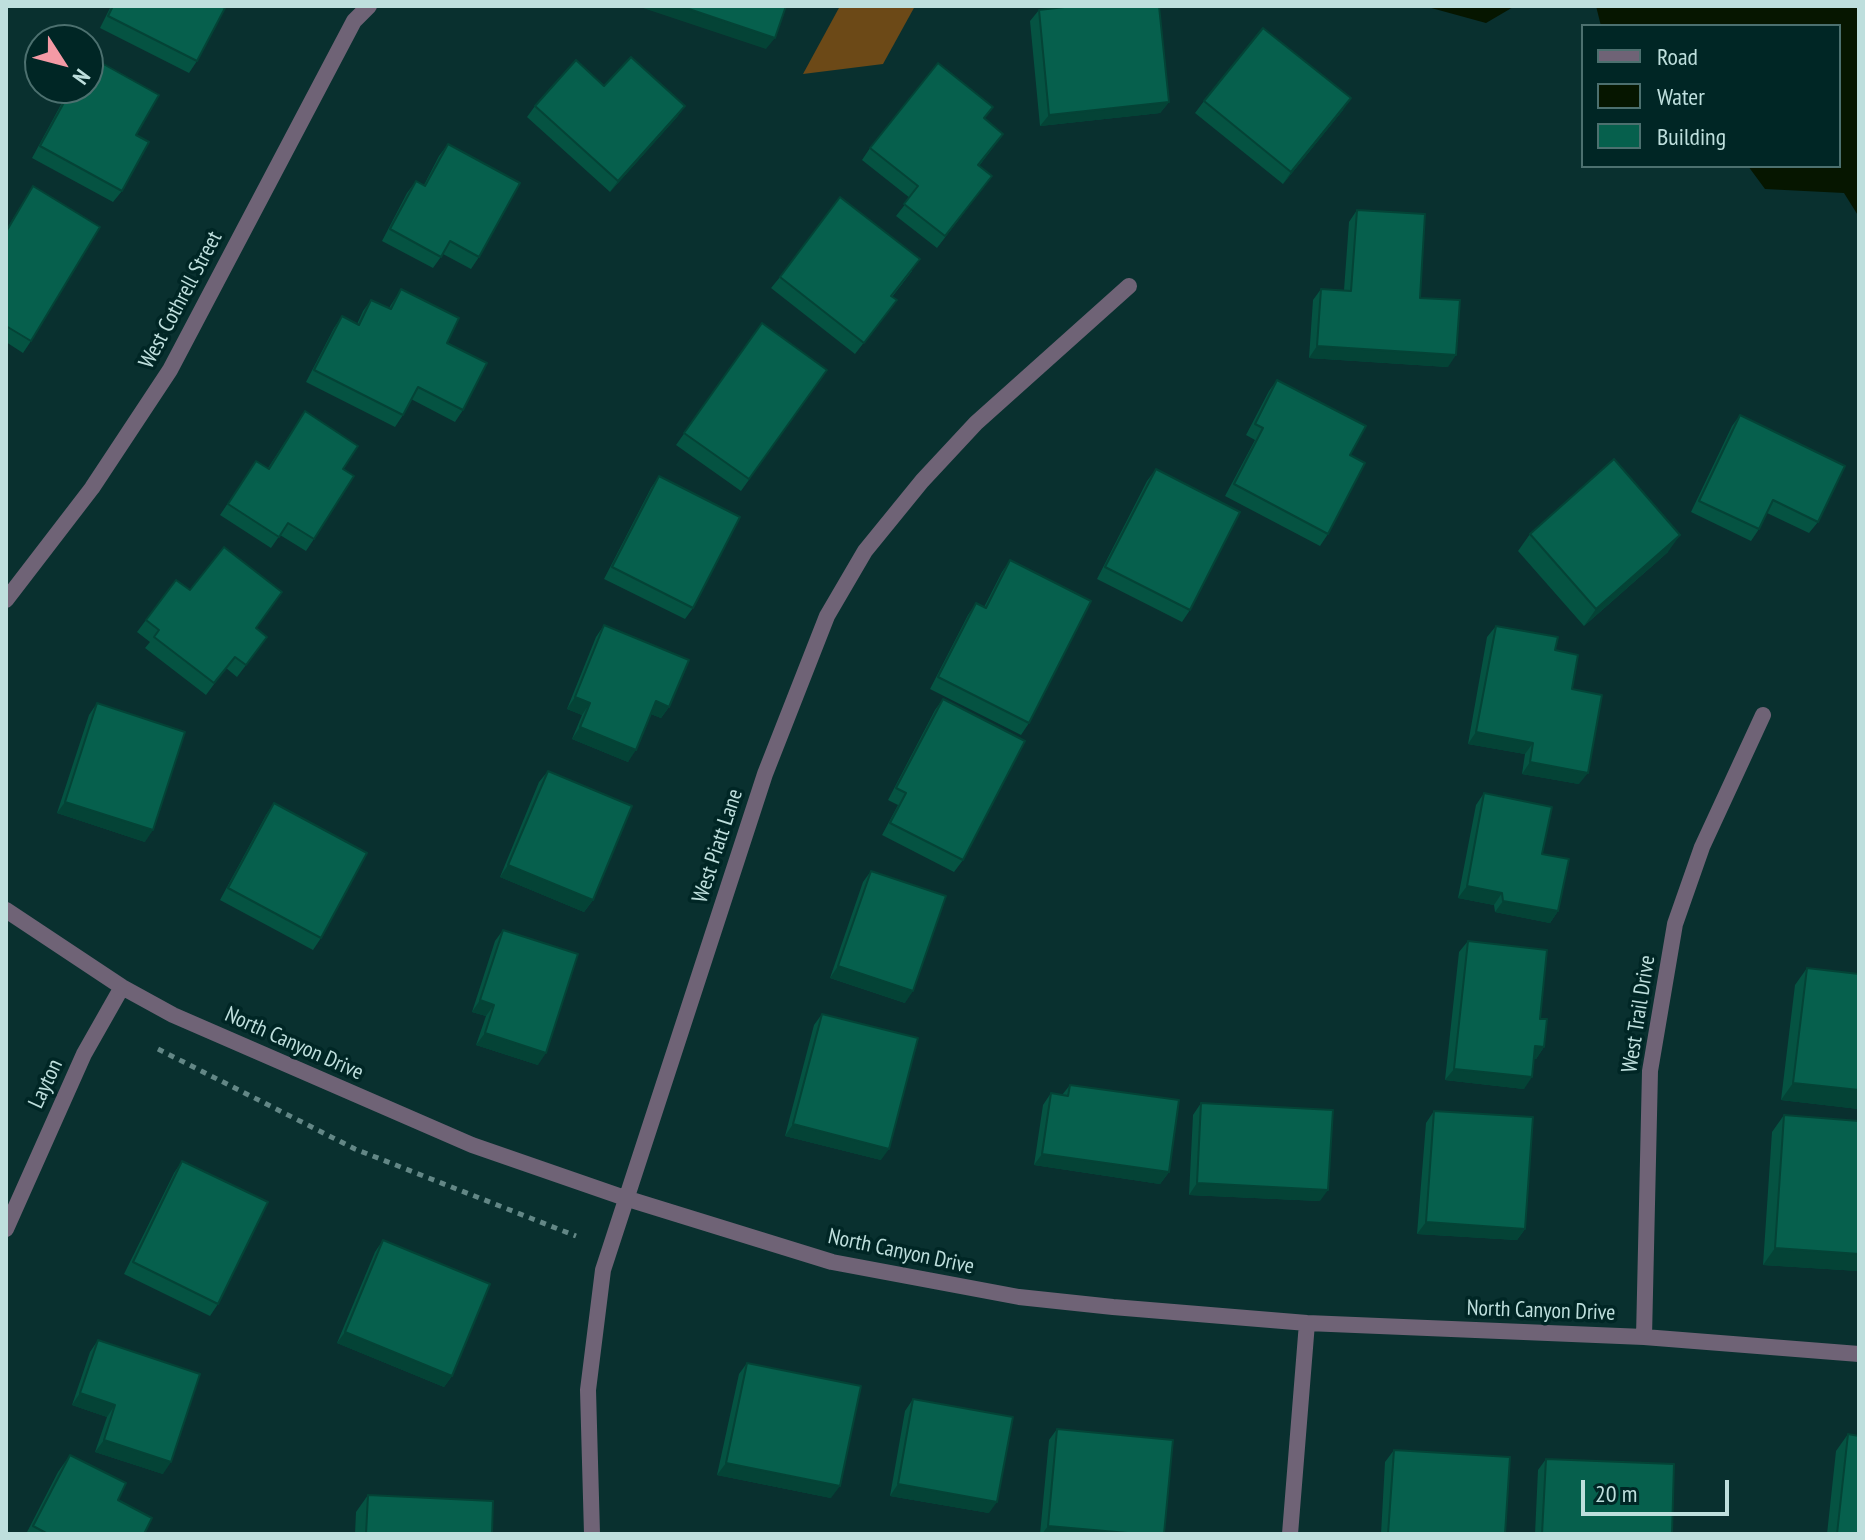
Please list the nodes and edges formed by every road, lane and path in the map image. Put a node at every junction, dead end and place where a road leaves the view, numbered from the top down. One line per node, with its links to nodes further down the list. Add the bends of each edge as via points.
1 (369, 6): 3 (street, West Cothrell Street, via 354,21 170,370 92,488)
2 (1129, 286): 8 (street, West Piatt Lane, via 976,423 922,481 865,551 827,616 765,774)
3 (6, 600)
4 (1763, 715): 12 (street, West Trail Drive, via 1702,847 1675,924 1650,1071)
5 (6, 910): 6 (street, North Canyon Drive)
6 (122, 987): 8 (street, North Canyon Drive, via 173,1015 472,1145); 9 (street, Layton, via 84,1054)
7 (146, 1043): 10 (path, via 355,1149)
8 (625, 1198): 11 (street, North Canyon Drive, via 832,1262 919,1281 1019,1297); 14 (street, West Piatt Lane, via 603,1270 588,1390)
9 (6, 1229)
10 (576, 1236)
11 (1307, 1323): 12 (street, North Canyon Drive); 15 (street)
12 (1644, 1337): 13 (street, North Canyon Drive)
13 (1859, 1354)
14 (592, 1534)
15 (1290, 1534)

